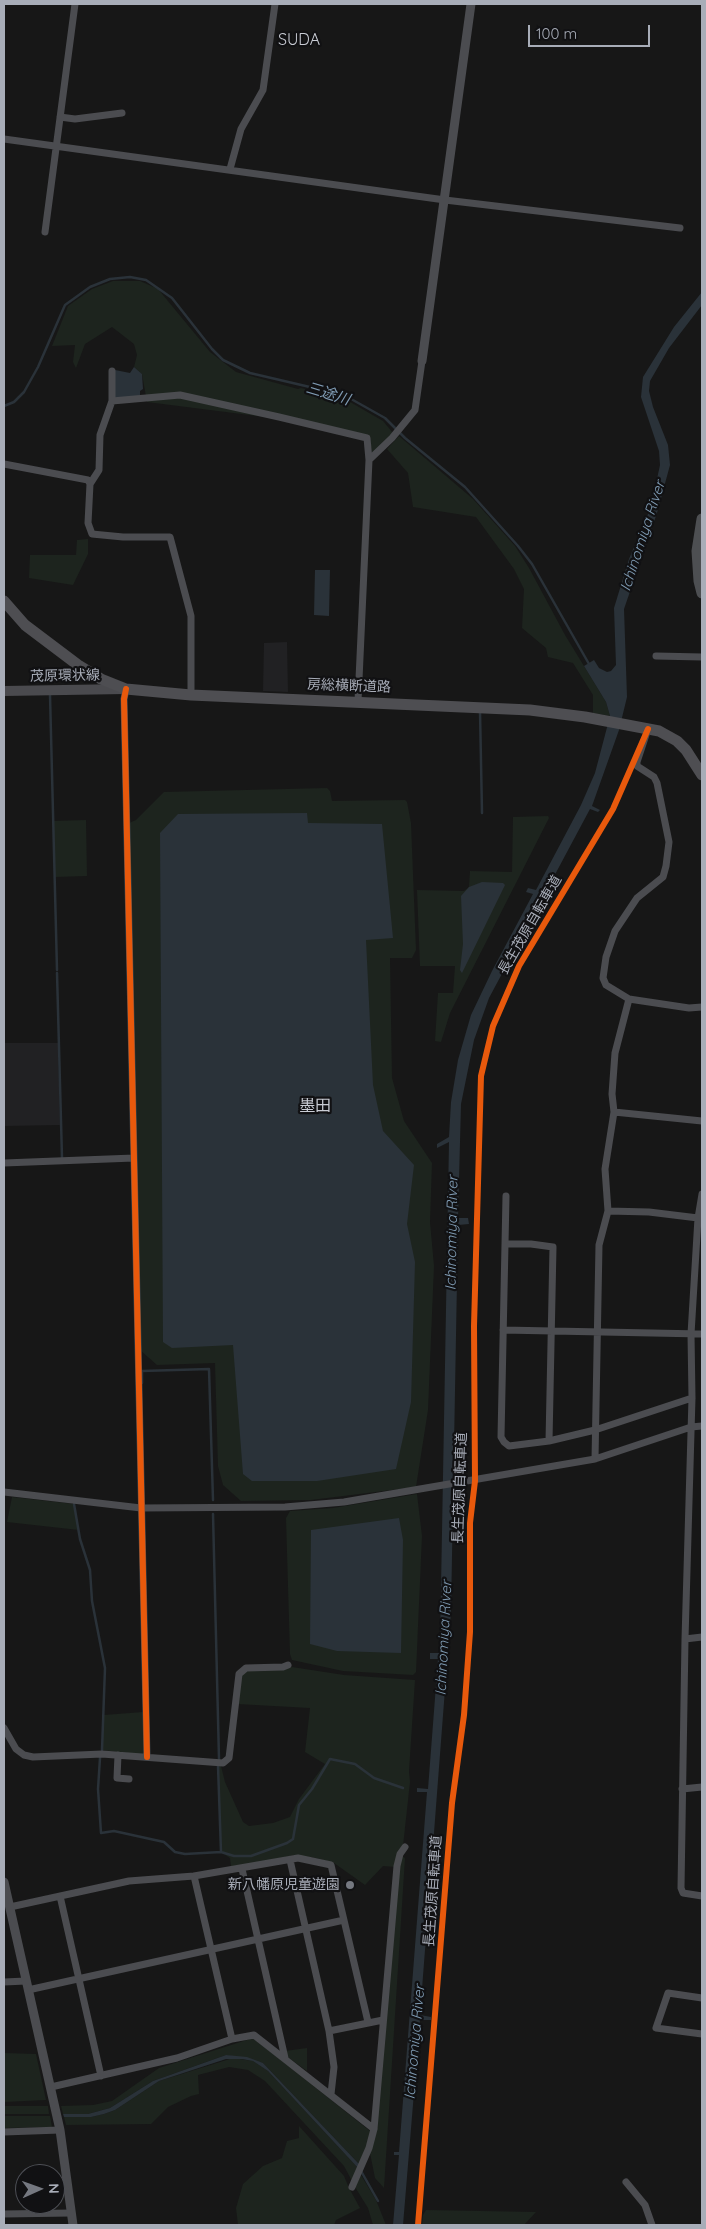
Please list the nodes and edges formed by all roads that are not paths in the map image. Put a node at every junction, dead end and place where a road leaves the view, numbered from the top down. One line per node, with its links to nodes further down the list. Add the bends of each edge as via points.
1 (75, 4): 5 (street)
2 (275, 4): 8 (street, via 263,90 241,129)
3 (471, 4): 9 (street)
4 (122, 113): 5 (street, via 75,119)
5 (60, 117): 7 (street)
6 (4, 139): 7 (street)
7 (56, 147): 8 (street); 11 (street)
8 (230, 169): 9 (street)
9 (445, 200): 10 (street); 12 (street)
10 (680, 228)
11 (45, 232)
12 (422, 361): 15 (street, via 415,410)
13 (112, 371): 14 (street)
14 (112, 401): 15 (street, via 180,396 279,417 367,438); 17 (street, via 100,435 99,470)
15 (368, 460): 26 (street)
16 (4, 464): 17 (street, via 88,480)
17 (90, 484): 25 (street, via 88,523 92,534 170,536 191,616)
18 (702, 519): 19 (main road, via 697,551)
19 (702, 593)
20 (4, 601): 23 (highway, 房総横断道路, via 25,625 78,665)
21 (656, 656): 22 (street)
22 (702, 657)
23 (126, 689): 24 (main road, 茂原環状線); 25 (highway, 房総横断道路); 33 (street)
24 (4, 691)
25 (191, 695): 26 (highway, 房総横断道路)
26 (358, 702): 27 (highway, 房総横断道路, via 530,710)
27 (648, 729): 28 (highway, 房総横断道路, via 677,741); 29 (street, via 637,766 654,777 657,783 669,842 663,877 637,898 615,931 606,956 603,978 606,985)
28 (702, 775)
29 (629, 999): 30 (street); 31 (street, via 615,1053)
30 (702, 1007)
31 (614, 1112): 32 (street); 37 (street, via 605,1169)
32 (702, 1121)
33 (134, 1158): 34 (street); 52 (street)
34 (4, 1163)
35 (506, 1196): 39 (street)
36 (702, 1198): 38 (street)
37 (608, 1211): 38 (street); 42 (street, via 599,1245)
38 (698, 1218): 43 (street)
39 (506, 1244): 40 (street); 41 (street, via 553,1247)
40 (503, 1330): 41 (street); 49 (street, via 501,1437 509,1446)
41 (551, 1332): 42 (street); 49 (street)
42 (598, 1332): 43 (street); 48 (street)
43 (691, 1334): 44 (street); 45 (street)
44 (702, 1334)
45 (692, 1398): 47 (street); 48 (street)
46 (702, 1426): 47 (street)
47 (691, 1427): 50 (street); 54 (street)
48 (595, 1430): 49 (street); 50 (street)
49 (549, 1441)
50 (595, 1459): 52 (street, via 344,1502 285,1507)
51 (4, 1492): 52 (street)
52 (141, 1508): 58 (street)
53 (702, 1637): 54 (street)
54 (685, 1639): 61 (street)
55 (288, 1665): 58 (street, via 246,1668 239,1674 226,1762)
56 (4, 1728): 57 (street, via 10,1742 24,1755)
57 (118, 1755): 58 (street); 59 (street, via 117,1778)
58 (147, 1757)
59 (130, 1779)
60 (702, 1787): 61 (street)
61 (682, 1789): 68 (street, via 681,1888 683,1893)
62 (405, 1847): 78 (street, via 397,1866)
63 (290, 1860): 64 (street); 70 (street, via 298,1858 331,1865); 71 (street)
64 (242, 1869): 65 (street); 72 (street)
65 (194, 1876): 67 (street, via 129,1881); 73 (street)
66 (4, 1882): 69 (street)
67 (60, 1896): 69 (street); 74 (street)
68 (702, 1896)
69 (10, 1907): 76 (street)
70 (344, 1920): 71 (street); 79 (street)
71 (305, 1928): 72 (street); 80 (street)
72 (258, 1940): 73 (street); 83 (street)
73 (211, 1950): 74 (street); 82 (street)
74 (79, 1979): 76 (street); 84 (street)
75 (4, 1982): 76 (street)
76 (27, 1986): 85 (street)
77 (702, 1998): 81 (street, via 668,1994 656,2028)
78 (383, 2020): 79 (street); 87 (street)
79 (368, 2022): 80 (street)
80 (329, 2031): 86 (street, via 334,2066)
81 (702, 2034)
82 (232, 2039): 83 (street, via 254,2035); 84 (street, via 177,2058)
83 (285, 2058): 86 (street)
84 (100, 2076): 85 (street)
85 (50, 2087): 88 (street)
86 (331, 2094): 87 (street)
87 (374, 2129): 91 (street)
88 (60, 2130): 89 (street); 92 (street)
89 (4, 2132)
90 (626, 2182): 95 (street, via 645,2205)
91 (352, 2187)
92 (72, 2213): 93 (street); 94 (street)
93 (4, 2214)
94 (73, 2225)
95 (652, 2225)

